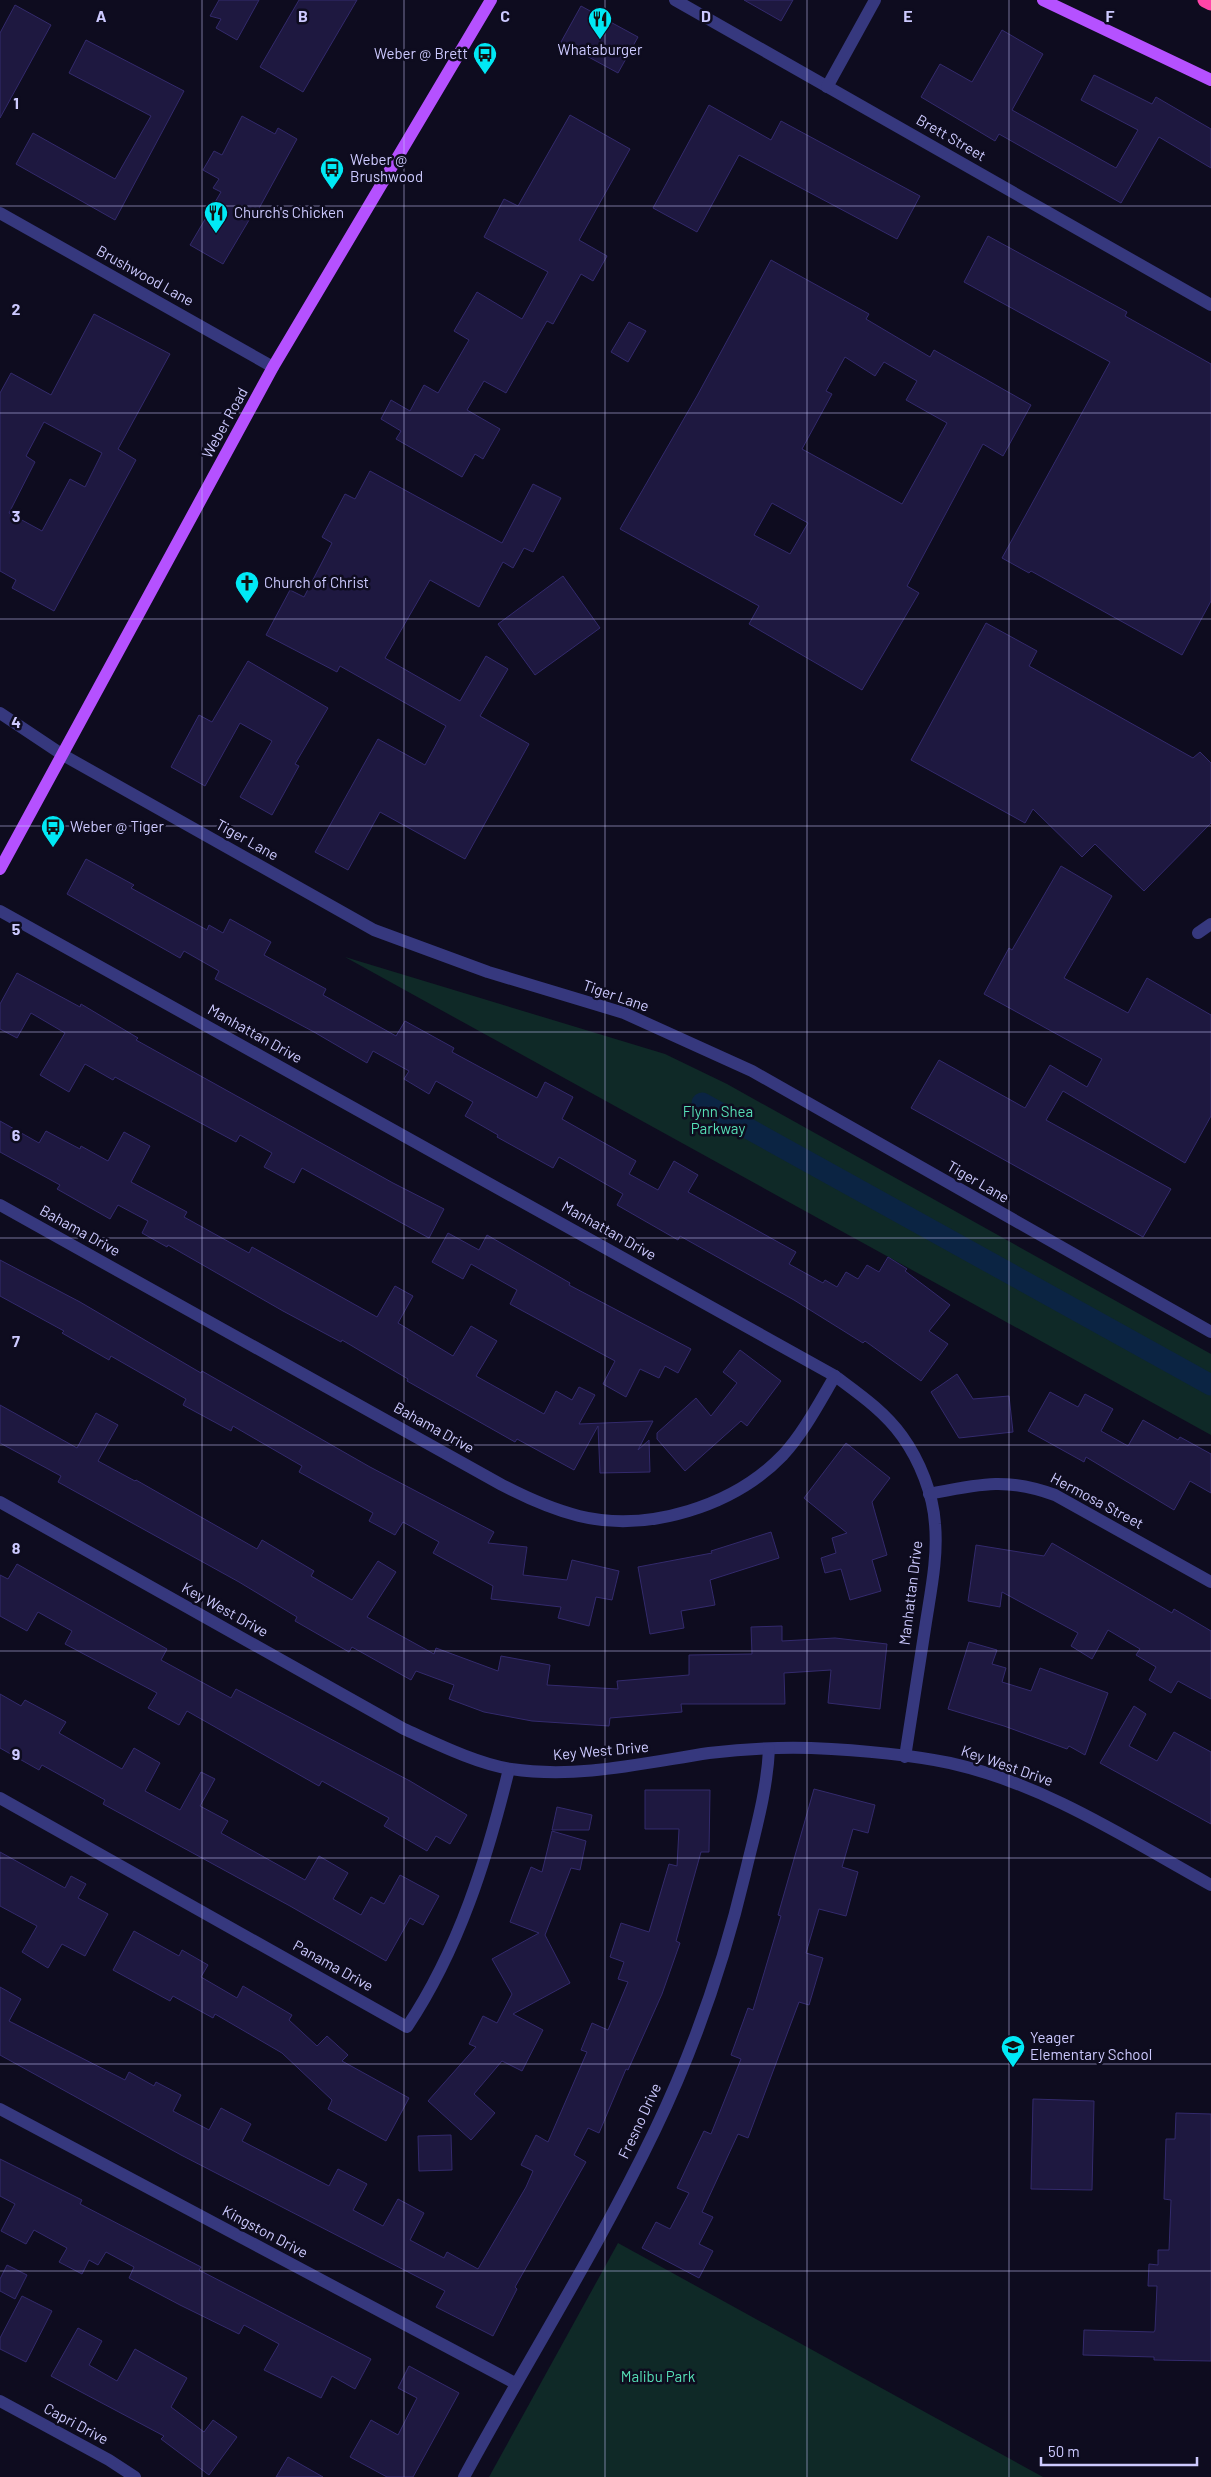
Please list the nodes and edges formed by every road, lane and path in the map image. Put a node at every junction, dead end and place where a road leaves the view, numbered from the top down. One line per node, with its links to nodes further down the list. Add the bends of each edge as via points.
1 (491, 0): 11 (main road, Weber Road)
2 (675, 0): 8 (street, Brett Street)
3 (875, 0): 8 (street)
4 (1043, 0): 7 (main road)
5 (1206, 0): 6 (highway)
6 (1211, 3)
7 (1211, 80)
8 (827, 87): 10 (street, Brett Street)
9 (0, 213): 11 (street, Brushwood Lane)
10 (1211, 305)
11 (273, 367): 13 (main road, Weber Road)
12 (0, 714): 13 (street, Tiger Lane)
13 (63, 755): 14 (main road, Weber Road); 19 (street, Tiger Lane, via 374,930 488,972 624,1013 752,1071)
14 (0, 869)
15 (0, 911): 20 (street, Manhattan Drive)
16 (1211, 924): 17 (street)
17 (1198, 933)
18 (0, 1205): 20 (street, Bahama Drive, via 502,1485 541,1505 582,1517 626,1521 670,1516 714,1501 752,1482 783,1455 809,1422)
19 (1211, 1332)
20 (835, 1376): 21 (street, Manhattan Drive, via 876,1407 902,1436)
21 (930, 1494): 23 (street, Hermosa Street, via 983,1483 1033,1487 1056,1495); 25 (street, Manhattan Drive, via 935,1524 934,1560)
22 (0, 1502): 26 (street, Key West Drive, via 404,1729 454,1751)
23 (1211, 1582)
24 (769, 1749): 25 (street, Key West Drive, via 811,1748); 26 (street, Key West Drive, via 710,1753 604,1770 547,1772); 30 (street, Fresno Drive, via 767,1781 733,1923 700,2025 647,2146 603,2231)
25 (905, 1756): 28 (street, Key West Drive, via 951,1764 1050,1798)
26 (509, 1769): 27 (street, Panama Drive, via 472,1896 429,1994 407,2027)
27 (0, 1798)
28 (1211, 1885)
29 (0, 2110): 30 (street, Kingston Drive)
30 (515, 2383): 33 (street, Fresno Drive)
31 (0, 2402): 32 (street, Capri Drive)
32 (135, 2477)
33 (464, 2477)

